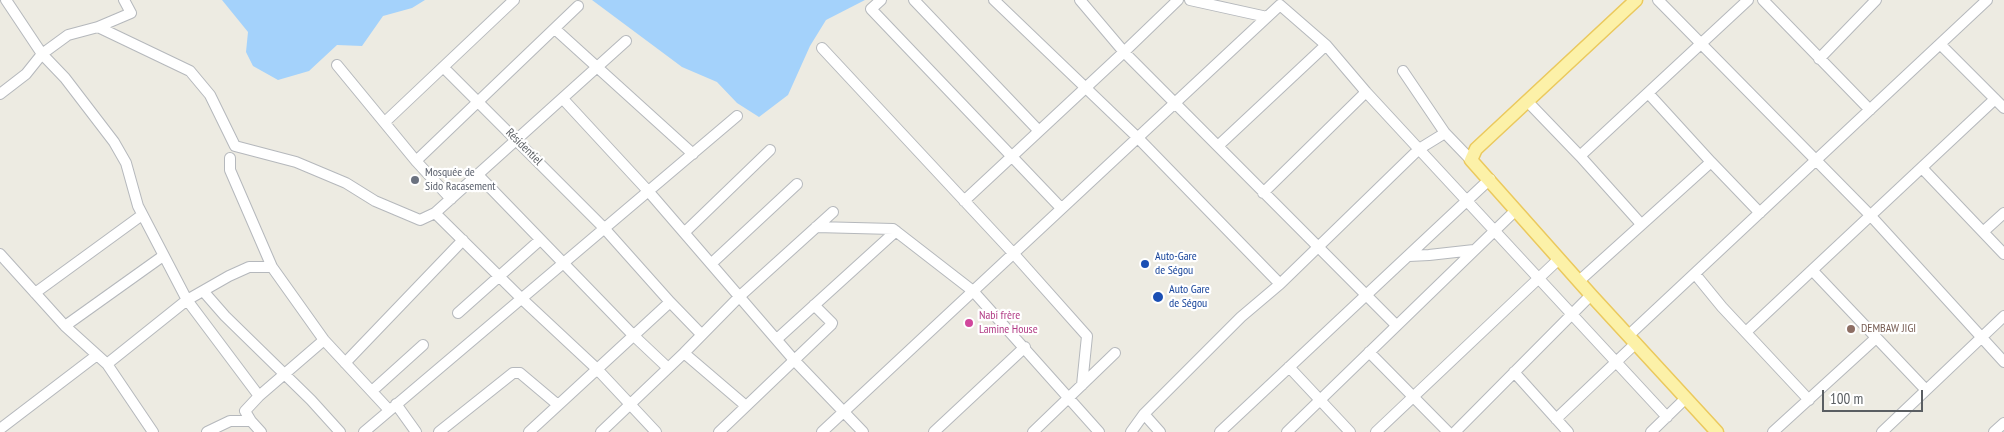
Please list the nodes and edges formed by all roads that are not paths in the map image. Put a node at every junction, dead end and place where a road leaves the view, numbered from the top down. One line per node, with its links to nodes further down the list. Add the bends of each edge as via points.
1 (6, 0): 26 (street)
2 (124, 0): 18 (street, via 132,13)
3 (514, 0): 29 (street)
4 (881, 0): 54 (street, via 871,9)
5 (914, 0): 45 (street)
6 (994, 0): 32 (street)
7 (1080, 0): 25 (street)
8 (1178, 0): 25 (street)
9 (1190, 0): 17 (street)
10 (1636, 0): 40 (main road)
11 (1658, 0): 21 (street)
12 (1748, 0): 21 (street)
13 (1763, 0): 27 (street)
14 (1876, 0): 27 (street)
15 (1987, 0): 22 (street)
16 (578, 6): 19 (street)
17 (1267, 17): 23 (street, via 1280,5); 39 (street)
18 (98, 27): 26 (street, via 68,36); 72 (street, via 190,72 210,96 234,146 296,162 346,183 375,202 420,220)
19 (555, 29): 30 (street); 38 (street)
20 (626, 41): 30 (street)
21 (1702, 44): 34 (street); 57 (street)
22 (1940, 44): 37 (street); 42 (street)
23 (1326, 45): 33 (street); 49 (street)
24 (822, 48): 67 (street)
25 (1124, 52): 32 (street); 39 (street)
26 (42, 54): 35 (street, via 26,74); 75 (street, via 65,78 114,142 126,163)
27 (1819, 59): 42 (street)
28 (337, 65): 44 (street)
29 (443, 67): 38 (street, Résidentiel); 44 (street)
30 (596, 68): 36 (street); 52 (street)
31 (1403, 71): 46 (street)
32 (1086, 88): 45 (street); 47 (street)
33 (1366, 92): 50 (street); 65 (street)
34 (1648, 93): 53 (street); 59 (street)
35 (0, 94)
36 (562, 99): 48 (street); 64 (street)
37 (1996, 99): 41 (street); 60 (street)
38 (479, 102): 48 (street, Résidentiel); 58 (street)
39 (1175, 102): 47 (street); 49 (street)
40 (1528, 102): 53 (street); 56 (main road, via 1476,149)
41 (2004, 108)
42 (1870, 110): 57 (street)
43 (737, 116): 52 (street)
44 (385, 122): 58 (street)
45 (1039, 131): 54 (street)
46 (1445, 133): 50 (street); 56 (street)
47 (1137, 137): 69 (street); 102 (street)
48 (516, 140): 61 (street); 79 (street, Résidentiel)
49 (1218, 146): 65 (street)
50 (1420, 149): 68 (street); 86 (street)
51 (770, 150): 82 (street)
52 (693, 154): 64 (street)
53 (1580, 156): 77 (street)
54 (1011, 157): 67 (street); 69 (street)
55 (230, 158): 96 (street, via 230,170)
56 (1471, 160): 62 (main road)
57 (1817, 160): 73 (street); 76 (street)
58 (416, 161): 66 (street)
59 (1710, 162): 73 (street); 77 (street)
60 (1922, 168): 76 (street); 83 (street)
61 (478, 175): 66 (street); 85 (street)
62 (1490, 179): 68 (street); 70 (main road)
63 (797, 184): 95 (street)
64 (649, 192): 79 (street); 82 (street)
65 (1263, 192): 86 (street)
66 (451, 199): 72 (street)
67 (964, 201): 89 (street)
68 (1467, 201): 80 (street); 92 (street)
69 (1061, 208): 89 (street)
70 (1516, 210): 80 (street); 93 (main road)
71 (833, 212): 78 (street)
72 (435, 213): 84 (street)
73 (1760, 213): 98 (street)
74 (2004, 213): 83 (street)
75 (142, 215): 91 (street); 105 (street)
76 (1870, 215): 97 (street); 122 (street)
77 (1641, 224): 101 (street)
78 (816, 227): 81 (street); 108 (street)
79 (604, 228): 94 (street); 111 (street, Résidentiel)
80 (1494, 230): 87 (street); 100 (street)
81 (896, 231): 103 (street); 112 (street)
82 (684, 232): 95 (street)
83 (1983, 232): 90 (street)
84 (463, 240): 99 (street); 135 (street)
85 (540, 240): 94 (street); 99 (street)
86 (1318, 247): 102 (street); 106 (street)
87 (1474, 250): 92 (street); 116 (street)
88 (0, 254): 105 (street)
89 (1013, 254): 103 (street); 142 (street, via 1087,336)
90 (2004, 254)
91 (163, 256): 110 (street); 117 (street)
92 (1409, 256): 106 (street)
93 (1559, 259): 100 (street); 101 (main road)
94 (563, 263): 109 (street); 120 (street)
95 (712, 263): 108 (street)
96 (272, 267): 104 (street, via 249,268); 124 (street)
97 (1812, 270): 118 (street); 121 (street)
98 (1695, 274): 118 (street); 123 (street)
99 (498, 276): 109 (street); 113 (street)
100 (1538, 278): 114 (street); 146 (street)
101 (1579, 281): 107 (main road)
102 (1280, 284): 156 (street, via 1241,317)
103 (973, 291): 127 (street); 155 (street)
104 (204, 292): 110 (street); 141 (street)
105 (35, 293): 117 (street)
106 (1366, 295): 116 (street); 137 (street)
107 (1592, 295): 114 (street); 123 (main road)
108 (740, 296): 119 (street); 125 (street)
109 (522, 299): 139 (street); 154 (street)
110 (187, 300): 136 (street); 145 (street)
111 (670, 302): 119 (street, Résidentiel); 120 (street)
112 (814, 305): 125 (street); 132 (street, via 832,323)
113 (458, 313)
114 (1572, 316): 133 (street); 140 (street)
115 (2004, 316): 122 (street)
116 (1396, 325): 130 (street)
117 (65, 326): 131 (street)
118 (1746, 332): 149 (street)
119 (701, 334): 128 (street)
120 (633, 335): 138 (street); 139 (street)
121 (1876, 338): 143 (street); 149 (street)
122 (1981, 338): 134 (street); 143 (street)
123 (1632, 339): 133 (street); 148 (main road)
124 (324, 340): 135 (street); 141 (street)
125 (776, 340): 132 (street)
126 (423, 345): 144 (street)
127 (1025, 347): 147 (street); 175 (street)
128 (684, 352): 138 (street); 153 (street)
129 (1115, 352): 142 (street)
130 (1369, 352): 146 (street); 150 (street)
131 (97, 355): 136 (street); 161 (street)
132 (794, 360): 153 (street); 155 (street)
133 (1616, 362): 157 (street); 158 (street)
134 (2004, 362)
135 (345, 363): 144 (street)
136 (106, 364): 162 (street)
137 (1288, 367): 150 (street); 180 (street)
138 (668, 368): 151 (street)
139 (597, 369): 151 (street); 152 (street)
140 (1514, 372): 158 (street); 185 (street)
141 (285, 374): 145 (street); 165 (street)
142 (1082, 385): 147 (street)
143 (1926, 390): 190 (street)
144 (372, 391): 154 (street)
145 (259, 396): 159 (street, via 245,411)
146 (1413, 396): 183 (street); 184 (street)
147 (1068, 398): 176 (street); 177 (street)
148 (1686, 398): 157 (street); 188 (main road)
149 (1809, 400): 189 (street)
150 (1319, 401): 181 (street); 182 (street)
151 (630, 404): 170 (street); 171 (street)
152 (558, 405): 168 (street, via 520,373 513,373); 169 (street)
153 (746, 406): 172 (street)
154 (393, 407): 166 (street); 167 (street)
155 (844, 411): 173 (street); 174 (street)
156 (1144, 414): 178 (street); 179 (street)
157 (1667, 417): 187 (street)
158 (1556, 419): 186 (street)
159 (251, 421): 163 (street, via 230,421); 164 (street)
160 (2004, 423): 191 (street)
161 (0, 429)
162 (152, 432)
163 (207, 432)
164 (261, 432)
165 (340, 432)
166 (364, 432)
167 (416, 432)
168 (439, 432)
169 (529, 432)
170 (601, 432)
171 (656, 432)
172 (719, 432)
173 (822, 432)
174 (863, 432)
175 (934, 432)
176 (1033, 432)
177 (1099, 432)
178 (1132, 432)
179 (1160, 432)
180 (1220, 432)
181 (1287, 432)
182 (1350, 432)
183 (1376, 432)
184 (1448, 432)
185 (1455, 432)
186 (1568, 432)
187 (1652, 432)
188 (1717, 432)
189 (1773, 432)
190 (1882, 432)
191 (1994, 432)

